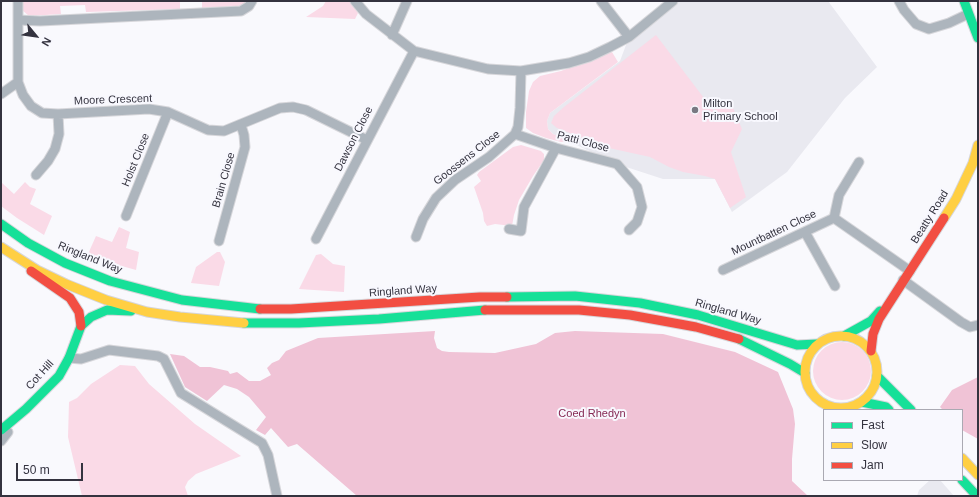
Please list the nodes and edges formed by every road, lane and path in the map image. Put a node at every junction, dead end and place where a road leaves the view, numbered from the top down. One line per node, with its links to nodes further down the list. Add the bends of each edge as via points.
1 (18, 1): 10 (street, Moore Crescent)
2 (252, 1): 10 (street, via 241,11)
3 (355, 1): 11 (street, via 366,14)
4 (407, 1): 11 (street)
5 (601, 1): 12 (street)
6 (673, 1): 12 (street)
7 (899, 1): 9 (street, via 916,24 929,29)
8 (964, 1): 9 (main road)
9 (968, 14): 13 (main road)
10 (18, 20): 16 (street, Moore Crescent)
11 (392, 35): 14 (street)
12 (629, 37): 15 (street, via 610,48 569,64)
13 (978, 38)
14 (414, 51): 15 (street, via 488,69); 22 (street, Dawson Close)
15 (521, 71): 21 (street, Goossens Close, via 520,108)
16 (18, 82): 17 (street); 19 (street, Moore Crescent, via 31,106 42,113)
17 (1, 94)
18 (168, 112): 19 (street, Moore Crescent, via 149,109); 20 (street, Moore Crescent, via 208,130 224,131); 27 (street, Holst Close)
19 (58, 114): 26 (street, via 59,134 56,148)
20 (241, 125): 22 (street, Moore Crescent, via 280,108 293,107 306,110); 35 (street, Brain Close, via 245,148)
21 (515, 134): 24 (street, Patti Close); 33 (street, Goossens Close, via 489,157 455,180 436,198 422,218)
22 (367, 140): 34 (street, Dawson Close)
23 (978, 145): 38 (main road, Beatty Road, via 973,163 956,199)
24 (556, 148): 30 (street, via 524,207 521,232); 31 (street, Patti Close, via 617,164 637,187 642,207 637,222)
25 (859, 162): 28 (street, Mountbatten Close, via 839,195)
26 (36, 175)
27 (126, 216)
28 (834, 218): 32 (street, Mountbatten Close); 38 (street, Mountbatten Close)
29 (1, 224): 46 (main road, Ringland Way, via 28,243 65,263 110,281 182,300 252,308 291,309 480,297 575,296 640,303 698,315 797,345)
30 (509, 229)
31 (629, 230)
32 (805, 232): 37 (street, Mountbatten Close); 40 (street)
33 (416, 236)
34 (316, 239)
35 (219, 241)
36 (1, 248): 42 (main road, via 66,284 106,300); 44 (main road, via 70,298 78,312)
37 (724, 270)
38 (910, 271): 39 (main road, Beatty Road)
39 (903, 280): 41 (main road, Beatty Road); 43 (street, via 970,327)
40 (835, 286)
41 (893, 296): 45 (main road, Beatty Road, via 871,321); 47 (main road, Beatty Road, via 878,320)
42 (147, 312): 44 (main road, via 107,310 91,317); 49 (main road, via 250,323 298,323 480,310 580,310 630,315 696,327 744,341)
43 (978, 325)
44 (81, 326): 48 (main road, Cot Hill)
45 (844, 336): 46 (main road, via 834,336); 47 (main road, via 859,340)
46 (818, 344): 49 (main road, via 810,353)
47 (871, 352): 50 (main road, via 877,367)
48 (70, 358): 54 (main road, Cot Hill, via 59,376); 59 (street, via 81,359 109,350 164,359 181,393 262,443 268,455)
49 (805, 374): 51 (main road, via 811,392 826,405 850,407)
50 (877, 376): 51 (main road, via 875,386); 53 (main road)
51 (862, 402): 52 (main road)
52 (888, 409)
53 (910, 409)
54 (4, 431): 55 (street, Cot Hill)
55 (1, 441)
56 (963, 459): 57 (main road)
57 (978, 475)
58 (963, 481): 60 (main road)
59 (277, 496)
60 (977, 496)

